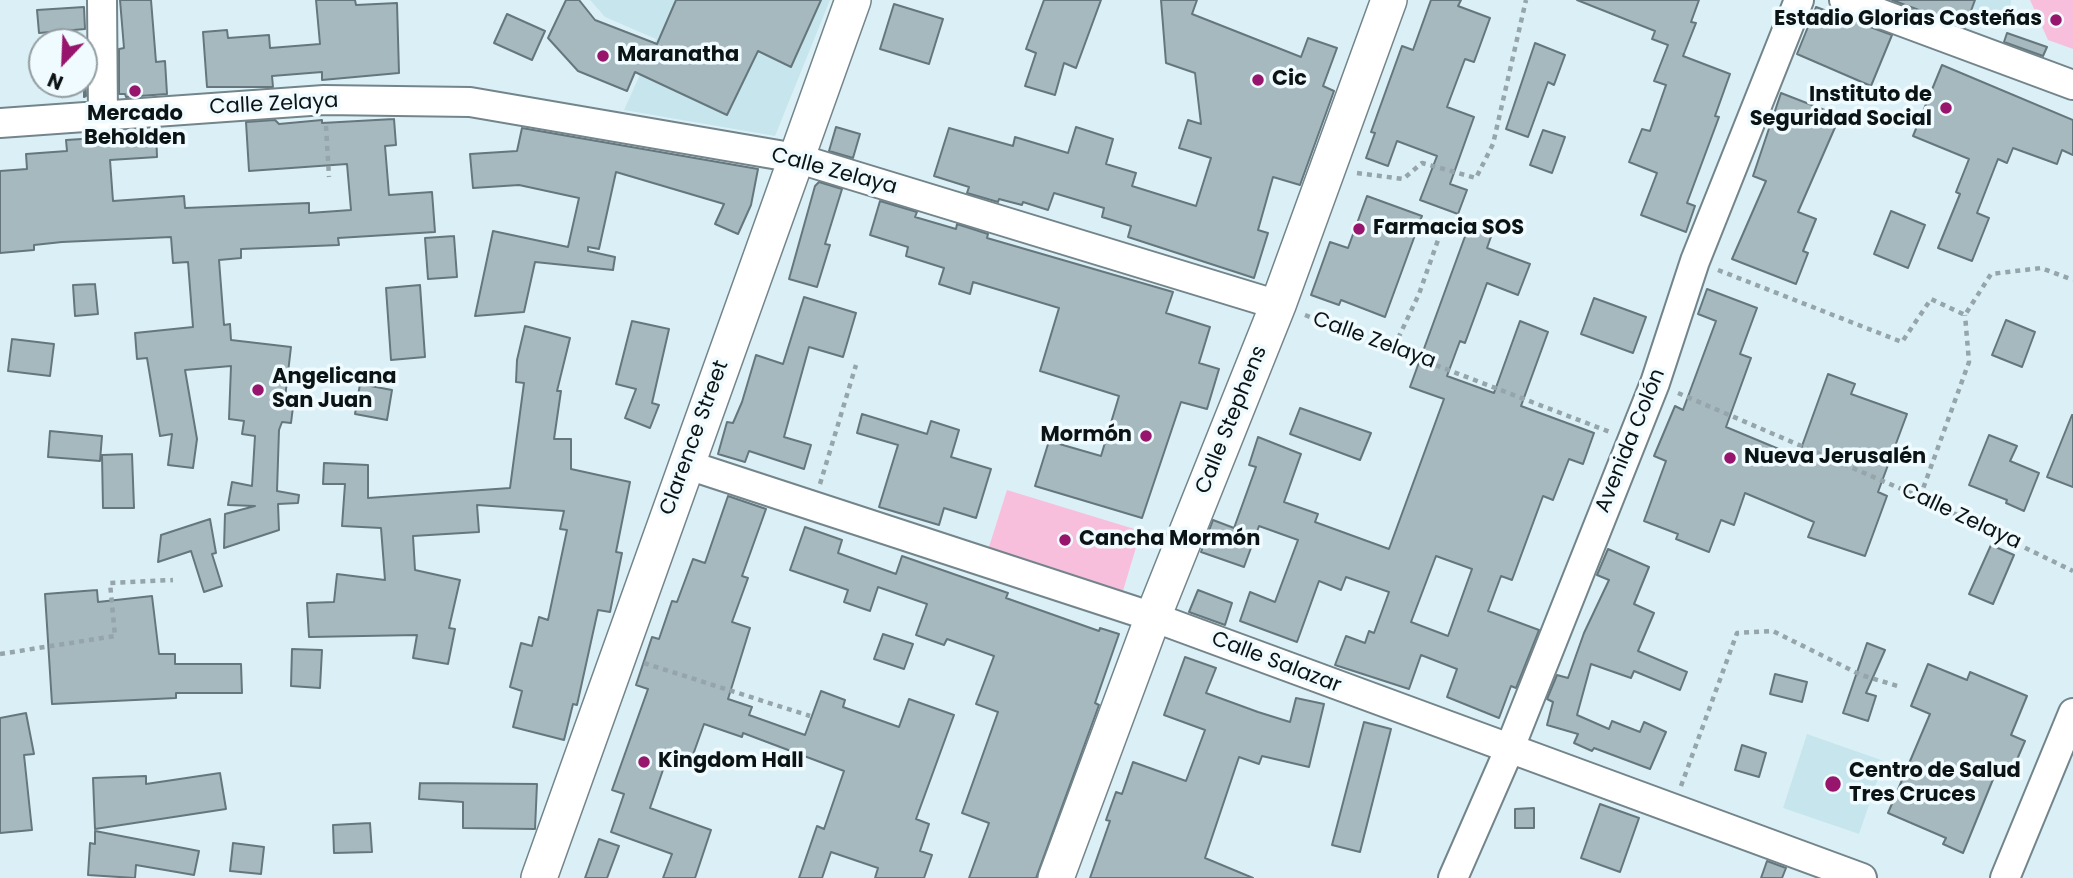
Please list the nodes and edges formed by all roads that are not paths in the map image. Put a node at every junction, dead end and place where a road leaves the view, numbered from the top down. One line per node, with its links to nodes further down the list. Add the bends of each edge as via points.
1 (102, 0): 7 (street)
2 (853, 0): 9 (street, Clarence Street)
3 (1389, 0): 10 (street, Calle Stephens)
4 (1799, 0): 14 (street, Avenida Colón, via 1695,261 1655,383)
5 (1844, 0): 6 (street)
6 (2073, 85)
7 (103, 116): 8 (street, Calle Zelaya); 9 (street, Calle Zelaya, via 324,100 470,103)
8 (0, 123)
9 (796, 158): 10 (street, Calle Zelaya); 11 (street, Clarence Street)
10 (1278, 305): 12 (street, Calle Stephens)
11 (685, 464): 12 (street, Calle Salazar); 15 (street, Clarence Street)
12 (1153, 617): 14 (street, Calle Salazar); 16 (street, Calle Stephens)
13 (2073, 713): 19 (street)
14 (1509, 750): 17 (street, Avenida Colón); 18 (street, Calle Salazar)
15 (539, 878)
16 (1056, 878)
17 (1453, 878)
18 (1862, 878)
19 (2005, 878)

